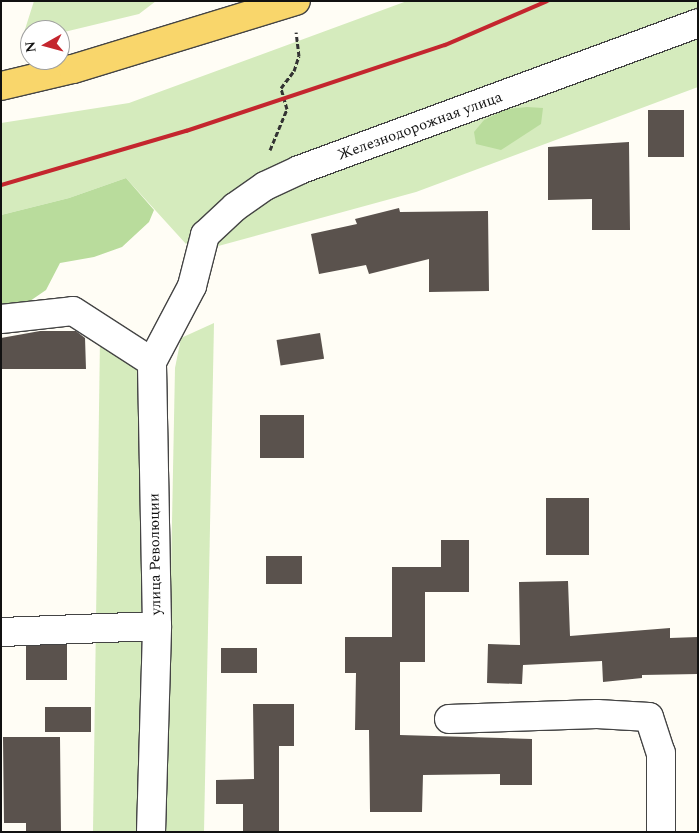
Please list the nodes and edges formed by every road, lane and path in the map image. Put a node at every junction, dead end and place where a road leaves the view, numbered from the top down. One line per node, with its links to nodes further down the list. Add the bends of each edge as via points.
1 (296, 14): 3 (main road); 4 (path, via 299,56 294,72 281,88 287,109 278,137)
2 (698, 23): 5 (street, Железнодорожная улица, via 308,166 266,186 235,207 205,235)
3 (1, 86)
4 (264, 158)
5 (192, 286): 7 (street, улица Революции)
6 (1, 319): 7 (street, via 73,311)
7 (152, 362): 8 (street, улица Революции)
8 (157, 626): 9 (street); 11 (street, улица Революции)
9 (1, 632)
10 (449, 719): 12 (street, via 597,714 649,717 661,753)
11 (151, 832)
12 (661, 832)

